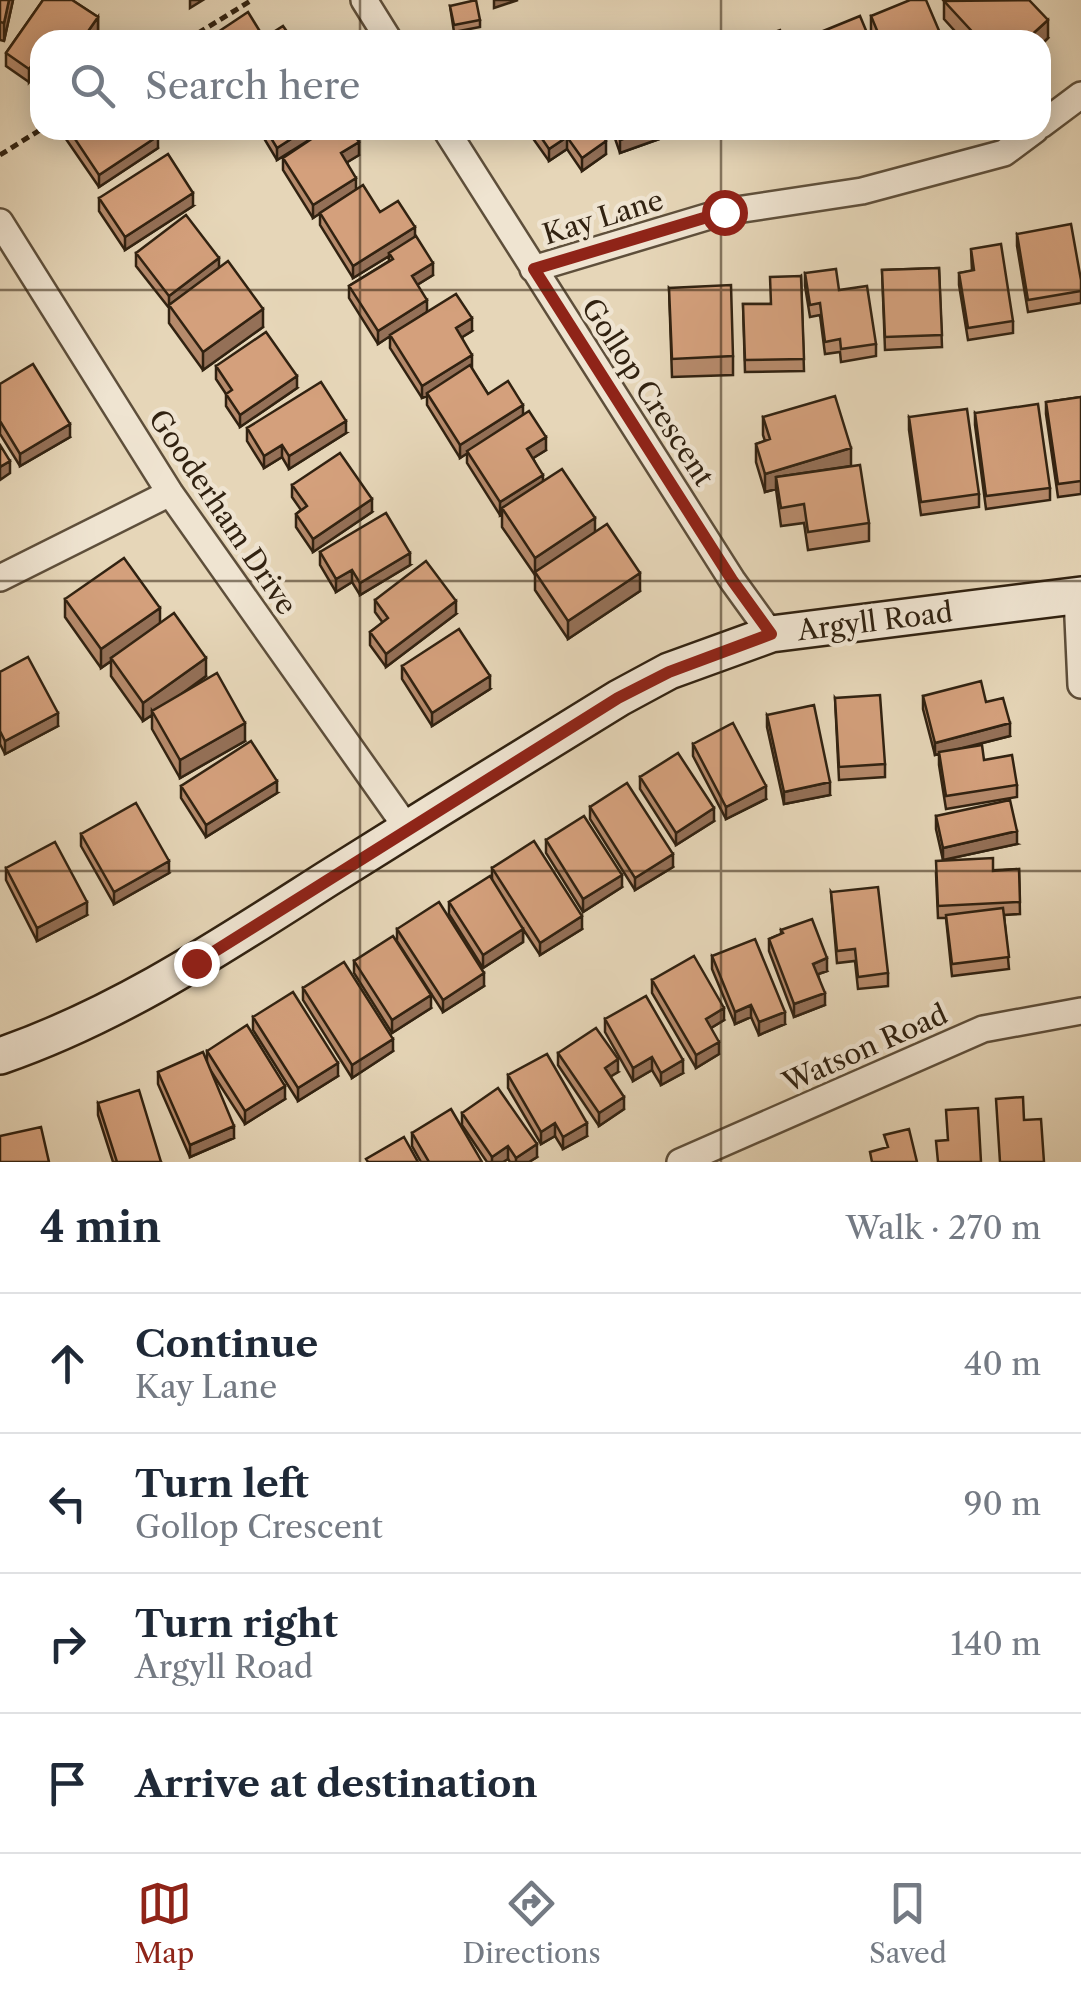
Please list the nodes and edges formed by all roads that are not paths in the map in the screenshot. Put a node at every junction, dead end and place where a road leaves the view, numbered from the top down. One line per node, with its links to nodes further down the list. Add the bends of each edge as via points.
1 (364, 0): 2 (street)
2 (384, 30)
3 (1081, 95): 4 (street)
4 (1051, 118)
5 (452, 140): 8 (street, Gollop Crescent)
6 (1021, 140): 8 (street, Kay Lane, via 1004,153 862,191 724,212)
7 (0, 222): 9 (street, Gooderham Drive)
8 (534, 269): 12 (street, Gollop Crescent)
9 (170, 493): 10 (street); 14 (street, Gooderham Drive)
10 (0, 578)
11 (1079, 596): 12 (street, Argyll Road); 13 (street)
12 (771, 634): 14 (street, Argyll Road, via 618,698)
13 (1081, 685)
14 (408, 828): 16 (street, Argyll Road, via 196,963)
15 (1081, 1011): 17 (street, Watson Road, via 983,1029)
16 (0, 1056)
17 (680, 1162)

